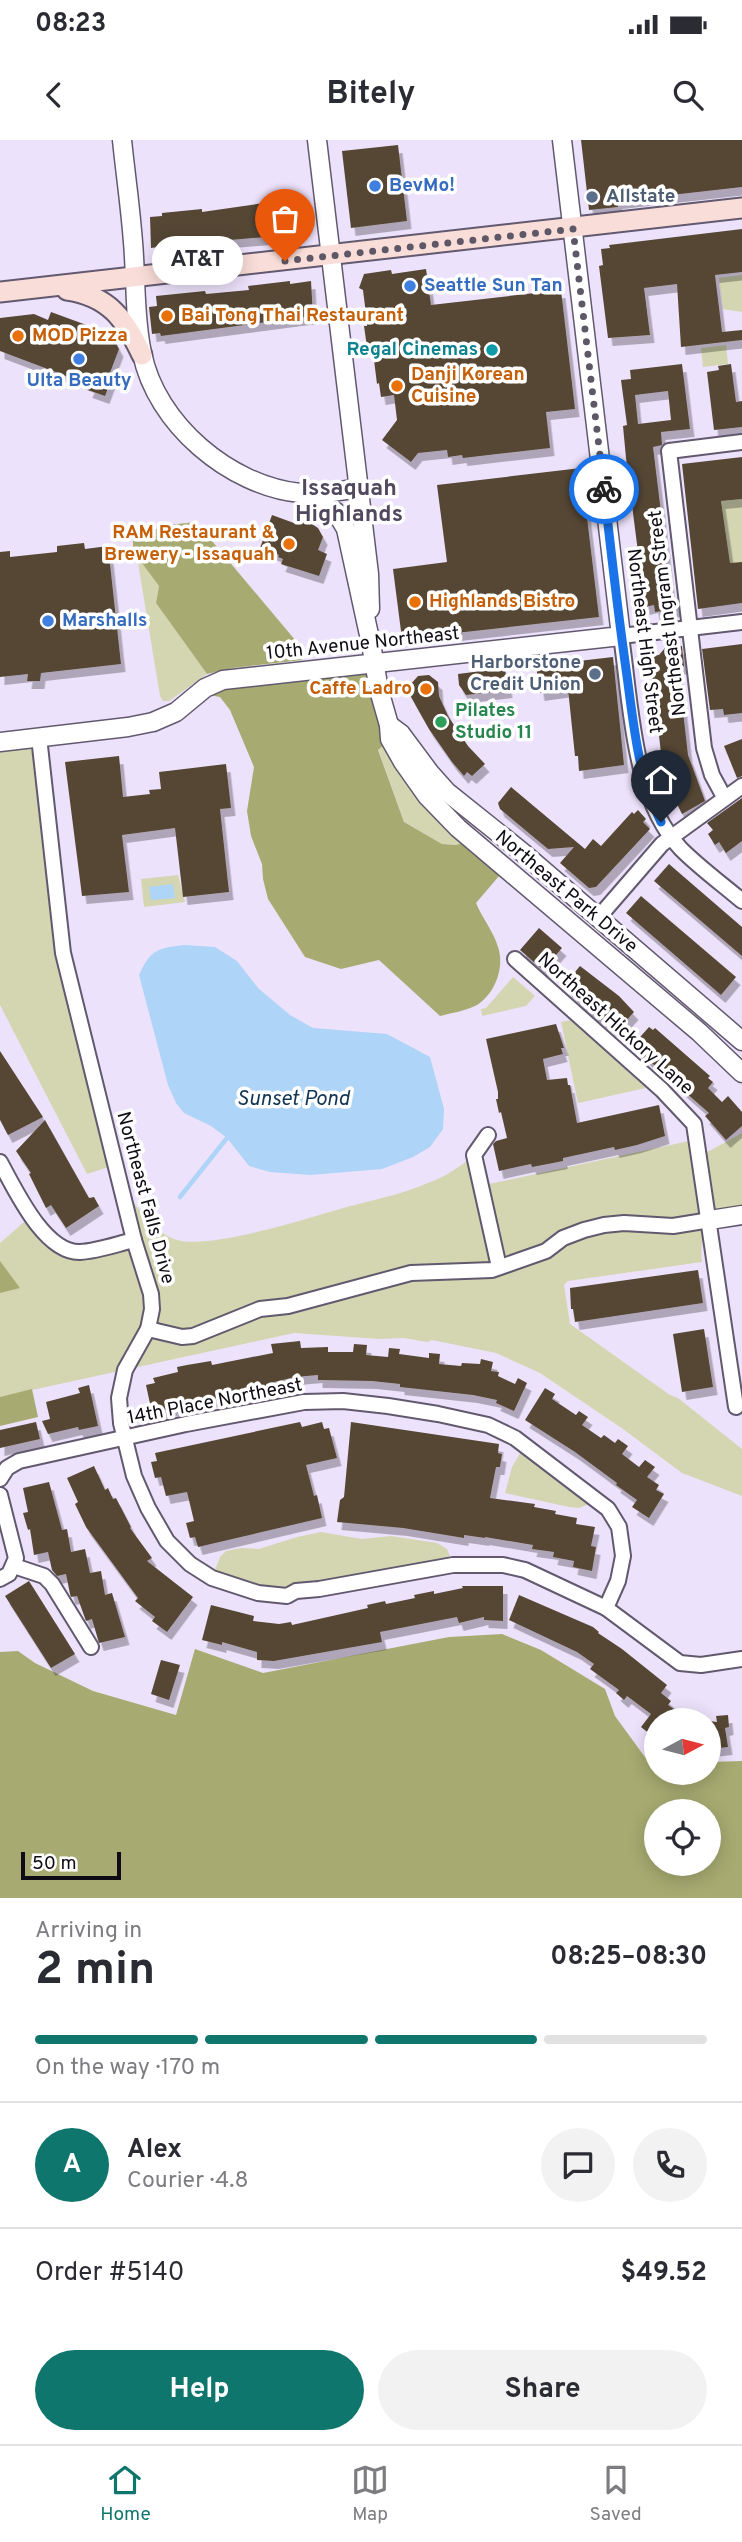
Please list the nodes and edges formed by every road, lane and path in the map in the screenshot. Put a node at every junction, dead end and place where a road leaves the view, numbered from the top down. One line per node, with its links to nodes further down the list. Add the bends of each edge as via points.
1 (122, 140): 7 (street)
2 (317, 140): 6 (street, Northeast Park Drive)
3 (562, 140): 5 (street, Northeast High Street)
4 (742, 208): 5 (main road)
5 (573, 229): 6 (main road); 18 (street, Northeast High Street)
6 (331, 256): 7 (main road); 12 (street, Northeast Park Drive)
7 (135, 277): 8 (main road); 10 (street)
8 (45, 287): 9 (main road); 10 (main road, via 80,292 103,302 123,321)
9 (0, 292)
10 (142, 355): 15 (street, via 164,405 210,456 256,482)
11 (742, 442): 17 (street, Northeast Ingram Street, via 669,451)
12 (356, 463): 13 (street, Northeast Park Drive); 14 (street)
13 (359, 488): 14 (street); 19 (street, Northeast Park Drive)
14 (338, 491): 15 (street)
15 (301, 493): 19 (street, Northeast Park Drive, via 322,501 342,521)
16 (742, 622): 17 (street, 10th Avenue Northeast)
17 (689, 628): 18 (street, 10th Avenue Northeast); 25 (street, Northeast Ingram Street, via 707,763)
18 (621, 636): 20 (street, 10th Avenue Northeast); 26 (street, Northeast High Street, via 644,782)
19 (371, 644): 20 (street, Northeast Park Drive)
20 (375, 665): 21 (street, Northeast Park Drive); 22 (street, 10th Avenue Northeast, via 223,680 153,722)
21 (389, 725): 28 (street, Northeast Park Drive, via 447,793); 31 (street, Northeast Park Drive, via 390,739 403,762 458,828)
22 (39, 737): 23 (street, 10th Avenue Northeast); 36 (street, Northeast Falls Drive, via 62,953)
23 (0, 741)
24 (742, 786): 25 (street)
25 (724, 797): 26 (street)
26 (671, 836): 27 (street, Northeast High Street); 28 (street)
27 (739, 892)
28 (598, 918): 30 (street, Northeast Park Drive)
29 (515, 959): 35 (street, Northeast Hickory Lane, via 694,1124)
30 (742, 1041)
31 (742, 1073)
32 (488, 1135): 37 (street, via 474,1155)
33 (0, 1162): 36 (street, via 51,1241 78,1252)
34 (742, 1215): 35 (street)
35 (710, 1220): 37 (street, via 673,1226 604,1225); 39 (street, Northeast Hickory Lane)
36 (134, 1240): 38 (street, Northeast Falls Drive, via 151,1294)
37 (499, 1267): 38 (street, via 411,1273 288,1306 260,1309 193,1336)
38 (148, 1329): 40 (street, Northeast Falls Drive, via 122,1383 119,1412)
39 (736, 1407)
40 (123, 1439): 41 (street, 14th Place Northeast, via 19,1461); 45 (street, Northeast Falls Drive, via 134,1476 167,1541 190,1564 223,1583 258,1594 287,1596 480,1563 525,1570); 45 (street, 14th Place Northeast, via 304,1402 388,1406 488,1425 515,1438 608,1509 619,1527 623,1556)
41 (0, 1479)
42 (1, 1503): 43 (street, via 16,1558)
43 (14, 1566): 44 (street); 46 (street, via 44,1576 52,1584)
44 (0, 1580)
45 (606, 1608): 47 (street, Northeast Falls Drive, via 680,1663)
46 (91, 1647)
47 (741, 1660): 48 (street)
48 (742, 1675)

